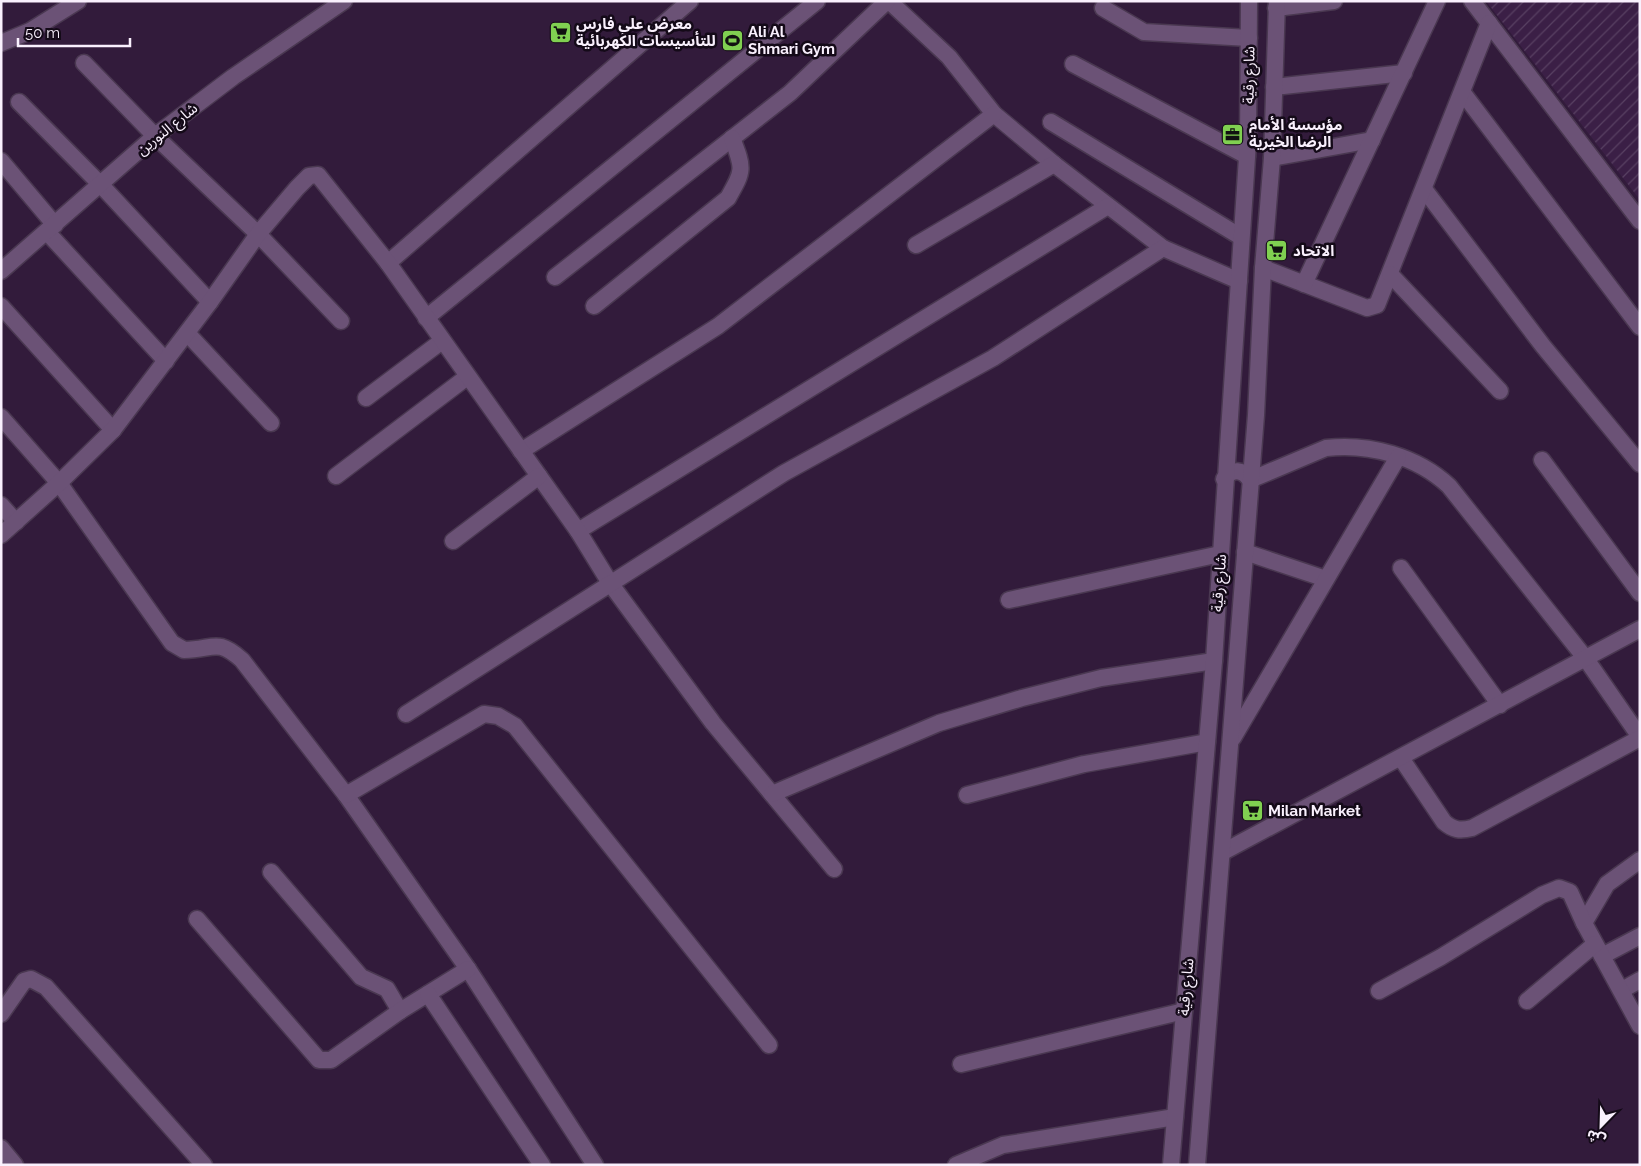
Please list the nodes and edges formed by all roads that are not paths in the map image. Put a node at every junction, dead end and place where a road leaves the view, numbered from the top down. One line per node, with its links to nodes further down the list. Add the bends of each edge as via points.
1 (78, 1): 14 (street, via 30,31)
2 (344, 1): 23 (street, شارع النورين)
3 (690, 1): 39 (street)
4 (817, 1): 49 (street)
5 (888, 1): 21 (street, via 949,57); 24 (street, via 790,93)
6 (1249, 1): 13 (street, شارع رقية)
7 (1334, 1): 10 (street)
8 (1437, 1): 17 (street)
9 (1472, 1): 12 (street)
10 (1276, 5): 18 (street, شارع رقية)
11 (1103, 8): 13 (street, via 1144,32)
12 (1489, 23): 19 (street); 33 (street)
13 (1249, 38): 26 (street, شارع رقية)
14 (1, 43)
15 (84, 63): 23 (street)
16 (1073, 64): 26 (street)
17 (1404, 73): 18 (street); 25 (street)
18 (1274, 87): 27 (street, شارع رقية)
19 (1463, 93): 31 (street); 51 (street)
20 (19, 102): 30 (street)
21 (994, 114): 29 (street); 63 (street, via 718,326)
22 (1051, 122): 36 (street)
23 (155, 136): 30 (street, شارع النورين); 35 (street)
24 (732, 138): 43 (street); 48 (street, via 741,162 741,176 728,198)
25 (1372, 140): 27 (street); 45 (street)
26 (1247, 156): 36 (street, شارع رقية)
27 (1272, 158): 41 (street, شارع رقية)
28 (1, 161): 34 (street)
29 (1054, 164): 32 (street); 37 (street)
30 (101, 185): 34 (street, شارع النورين); 46 (street)
31 (1424, 189): 42 (street); 66 (street, via 1543,346)
32 (1108, 206): 38 (street); 74 (street)
33 (1640, 221)
34 (51, 228): 40 (street, شارع النورين); 54 (street)
35 (258, 234): 39 (street, via 309,176 318,175); 46 (street); 50 (street)
36 (1241, 237): 44 (street, شارع رقية)
37 (916, 245)
38 (1163, 248): 44 (street); 81 (street, via 993,358 784,473)
39 (388, 263): 49 (street)
40 (3, 267)
41 (1263, 268): 45 (street); 59 (street, شارع رقية)
42 (1390, 274): 45 (street, via 1378,305 1370,309); 56 (street)
43 (555, 277)
44 (1239, 281): 58 (street, شارع رقية)
45 (1304, 284)
46 (210, 302): 52 (street)
47 (1, 306): 62 (street)
48 (594, 306)
49 (426, 318): 53 (street)
50 (341, 321)
51 (1640, 327)
52 (187, 333): 54 (street); 61 (street)
53 (442, 341): 55 (street); 57 (street)
54 (166, 361): 62 (street)
55 (467, 377): 63 (street); 67 (street)
56 (1500, 392)
57 (366, 398)
58 (1229, 413): 59 (street, via 1233,421 1242,425); 69 (street, شارع رقية)
59 (1256, 415): 70 (street, شارع رقية)
60 (1, 417): 71 (street)
61 (271, 423)
62 (113, 430): 71 (street)
63 (520, 451): 68 (street)
64 (1398, 457): 70 (street, via 1364,448 1326,448); 80 (street); 85 (street, via 1424,468 1449,486)
65 (1542, 460): 82 (street)
66 (1640, 464)
67 (336, 476)
68 (539, 476): 74 (street); 76 (street)
69 (1224, 479): 70 (street, via 1237,470); 78 (street, شارع رقية)
70 (1250, 480): 77 (street, شارع رقية)
71 (59, 483): 73 (street); 94 (street, via 172,643 184,650 215,645 236,655)
72 (1, 505): 73 (street)
73 (16, 522): 75 (street)
74 (578, 531): 81 (street)
75 (1, 535)
76 (453, 541)
77 (1245, 552): 80 (street); 91 (street, شارع رقية)
78 (1220, 554): 83 (street); 86 (street, شارع رقية)
79 (1401, 568): 87 (street)
80 (1326, 579): 91 (street)
81 (610, 583): 88 (street); 93 (street, via 712,723)
82 (1640, 593)
83 (1009, 600)
84 (1640, 630): 85 (street)
85 (1586, 659): 87 (street); 89 (street)
86 (1214, 661): 90 (street, شارع رقية); 93 (street, via 1101,678 1022,698 939,723)
87 (1500, 705): 92 (street)
88 (406, 714)
89 (1640, 737): 92 (street, via 1461,831 1444,822)
90 (1207, 742): 95 (street, via 1084,764); 111 (street, شارع رقية)
91 (1230, 742): 96 (street, شارع رقية)
92 (1401, 758): 96 (street)
93 (772, 794): 98 (street)
94 (346, 795): 104 (street); 114 (street, via 484,714 498,716 515,726)
95 (966, 795)
96 (1223, 852): 124 (street, شارع رقية)
97 (1640, 860): 101 (street, via 1607,884)
98 (834, 869)
99 (271, 872): 110 (street, via 361,977 387,989)
100 (197, 919): 110 (street, via 320,1060 331,1060)
101 (1584, 923): 103 (street); 107 (street, via 1570,892 1559,888)
102 (1640, 936): 103 (street)
103 (1599, 950): 106 (street); 109 (street)
104 (468, 970): 108 (street); 121 (street)
105 (1640, 980): 106 (street)
106 (1622, 990): 113 (street)
107 (1379, 991)
108 (428, 994): 110 (street); 120 (street)
109 (1527, 1002)
110 (400, 1011)
111 (1184, 1011): 115 (street); 116 (street, شارع رقية)
112 (1, 1014): 119 (street, via 24,981 31,979 46,987)
113 (1640, 1026)
114 (769, 1045)
115 (961, 1064)
116 (1175, 1117): 122 (street, via 1004,1145); 123 (street, شارع رقية)
117 (1, 1148): 118 (street)
118 (15, 1165)
119 (204, 1165)
120 (542, 1165)
121 (595, 1165)
122 (956, 1165)
123 (1171, 1165)
124 (1197, 1165)

